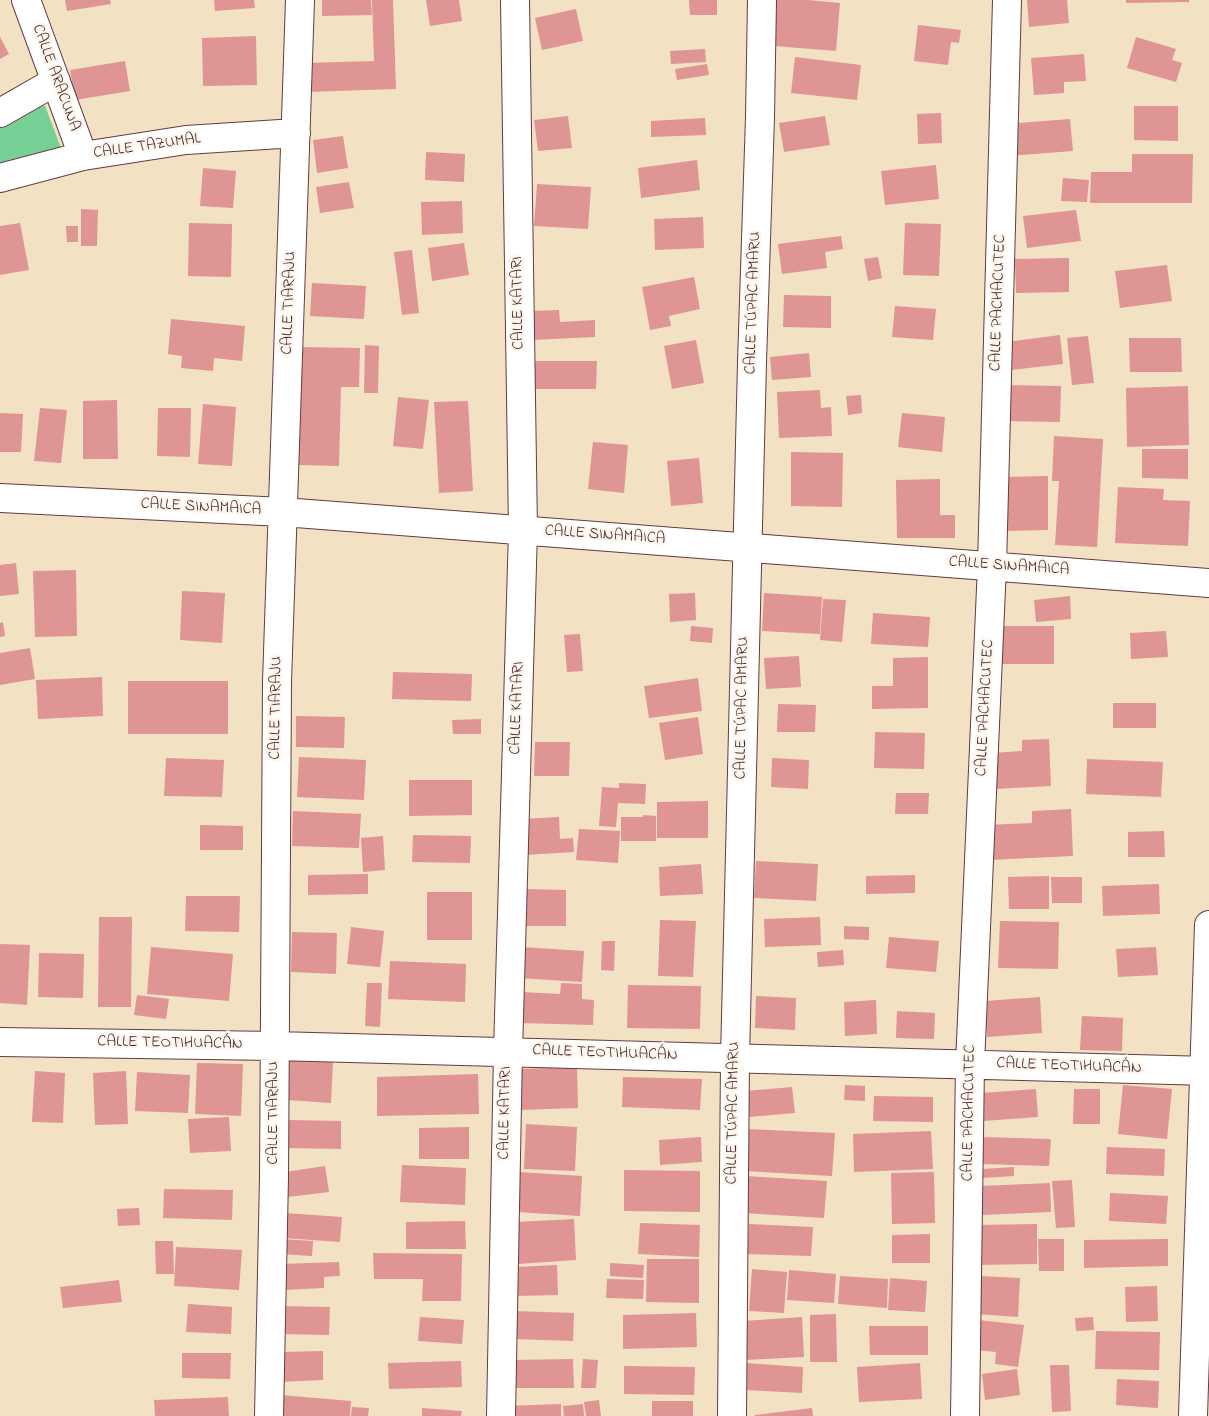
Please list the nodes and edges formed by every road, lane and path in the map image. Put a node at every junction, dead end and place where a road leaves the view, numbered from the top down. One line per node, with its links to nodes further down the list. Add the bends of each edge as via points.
1 (26, 0): 6 (street, CALLE ARACUNA)
2 (300, 0): 8 (street, CALLE TIARAJU)
3 (515, 0): 13 (street, CALLE KATARI)
4 (762, 0): 14 (street, CALLE TÚPAC AMARU)
5 (1007, 0): 15 (street, CALLE PACHACUTEC)
6 (56, 81): 7 (street); 9 (street, CALLE ARACUNA)
7 (0, 113)
8 (296, 133): 9 (street, CALLE TAZUMAL, via 186,140); 12 (street, CALLE TIARAJU)
9 (83, 156): 10 (street, CALLE TAZUMAL)
10 (0, 178)
11 (0, 498): 12 (street, CALLE SINAMAICA)
12 (283, 512): 13 (street, CALLE SINAMAICA); 19 (street, CALLE TIARAJU, via 277,682)
13 (523, 530): 14 (street, CALLE SINAMAICA); 20 (street, CALLE KATARI)
14 (747, 548): 15 (street, CALLE SINAMAICA); 21 (street, CALLE TÚPAC AMARU)
15 (992, 566): 16 (street, CALLE SINAMAICA); 22 (street, CALLE PACHACUTEC)
16 (1209, 583)
17 (1209, 925): 23 (street)
18 (0, 1042): 19 (street, CALLE TEOTIHUACÁN)
19 (275, 1046): 20 (street, CALLE TEOTIHUACÁN); 24 (street, CALLE TIARAJU)
20 (508, 1052): 21 (street, CALLE TEOTIHUACÁN); 25 (street, CALLE KATARI)
21 (735, 1058): 22 (street, CALLE TEOTIHUACÁN); 26 (street, CALLE TÚPAC AMARU)
22 (970, 1064): 23 (street, CALLE TEOTIHUACÁN); 27 (street, CALLE PACHACUTEC)
23 (1206, 1070): 28 (street)
24 (269, 1416)
25 (501, 1416)
26 (732, 1416)
27 (965, 1416)
28 (1193, 1416)

